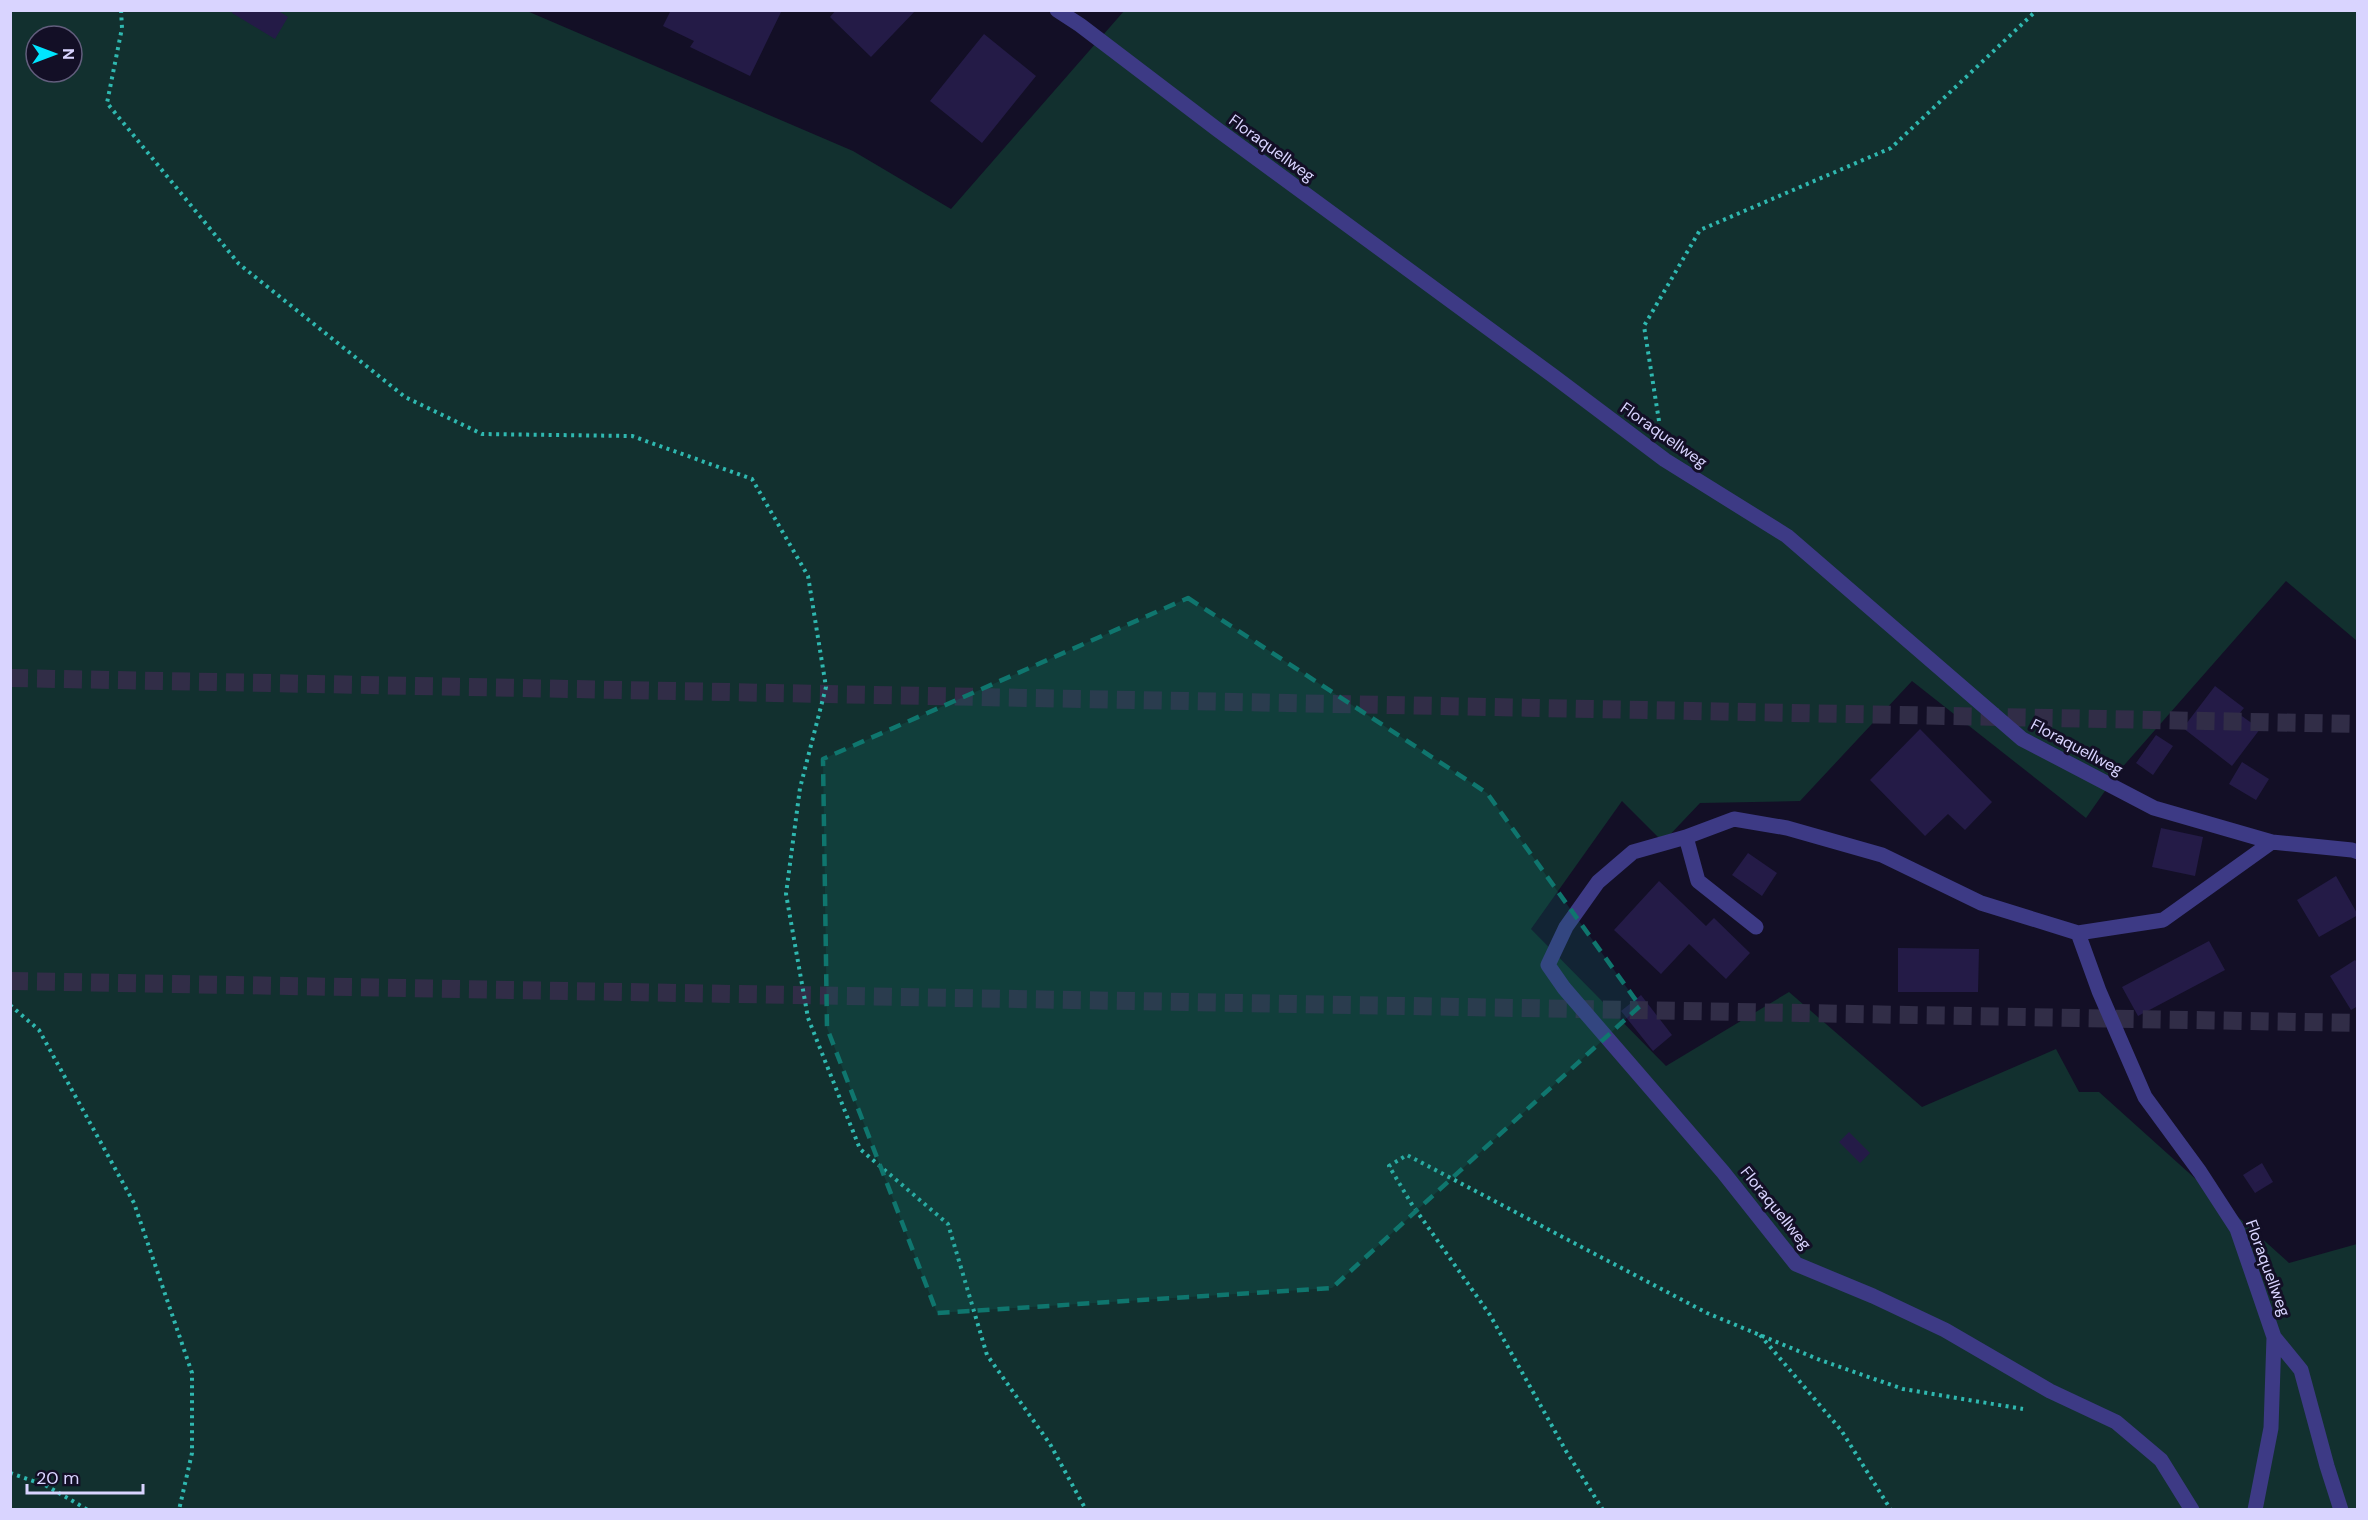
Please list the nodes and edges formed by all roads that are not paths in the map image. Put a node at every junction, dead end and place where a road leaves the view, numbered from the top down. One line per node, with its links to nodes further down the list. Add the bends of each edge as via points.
1 (1057, 10): 3 (street, Floraquellweg, via 1665,460 1787,536 2022,739 2154,808)
2 (1686, 837): 5 (street, via 1698,881); 6 (street, Floraquellweg, via 1734,819 1787,828 1882,855 1981,903); 8 (street, Floraquellweg, via 1633,852 1598,882 1566,927 1548,965 1564,988 1723,1172 1796,1264 1945,1330 2050,1391 2116,1422 2161,1460)
3 (2272, 842): 4 (street, Floraquellweg); 6 (street, Floraquellweg, via 2163,920)
4 (2358, 852)
5 (1756, 927)
6 (2078, 933): 7 (street, Floraquellweg, via 2145,1097 2237,1229)
7 (2274, 1337): 9 (street, Floraquellweg, via 2271,1428); 10 (street, via 2301,1370)
8 (2192, 1509)
9 (2255, 1509)
10 (2341, 1509)

